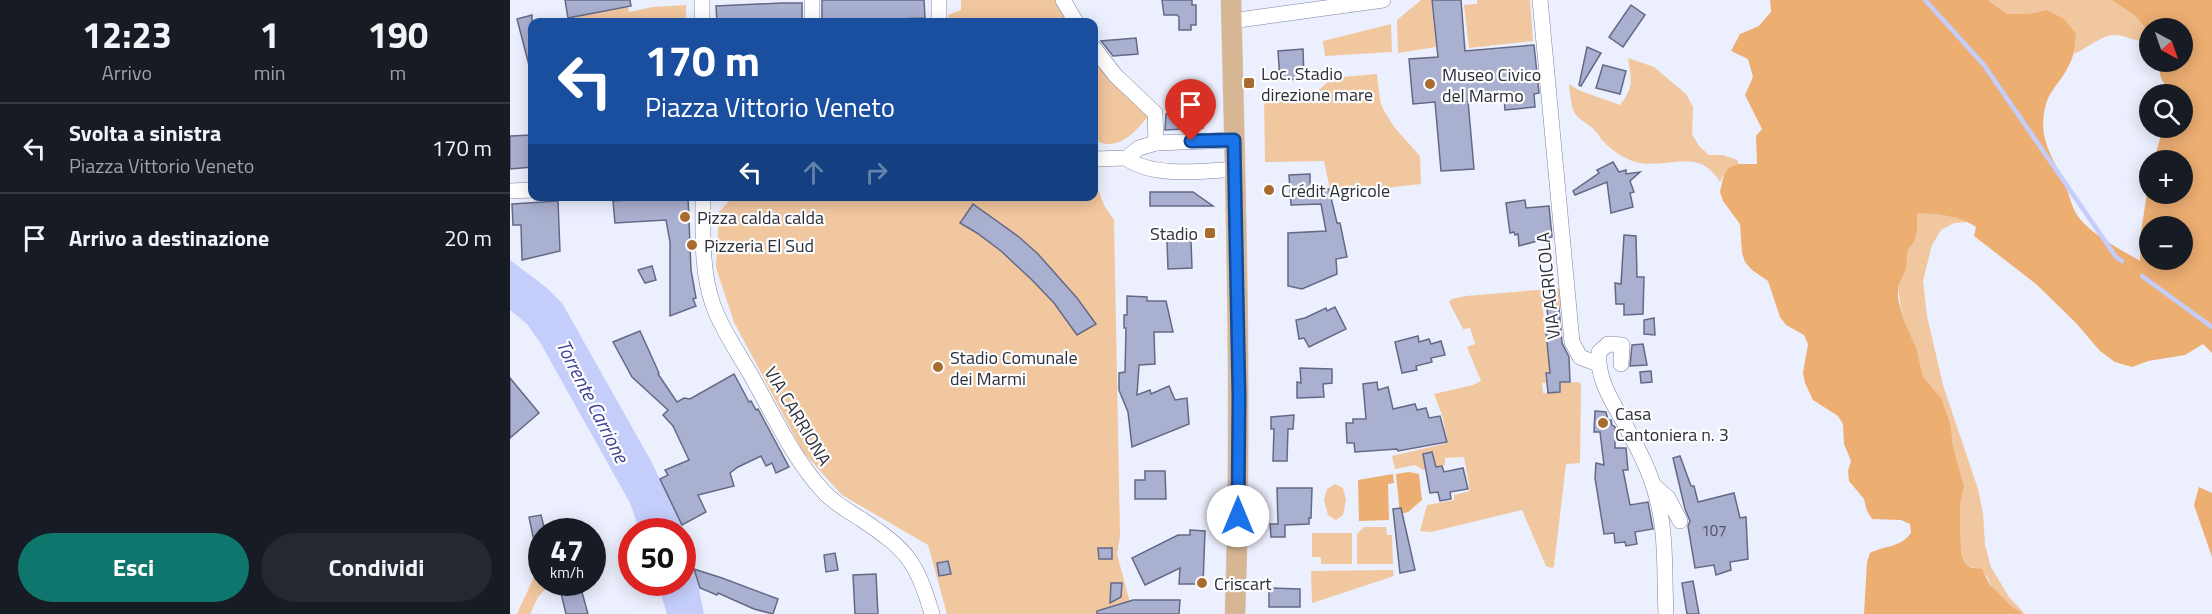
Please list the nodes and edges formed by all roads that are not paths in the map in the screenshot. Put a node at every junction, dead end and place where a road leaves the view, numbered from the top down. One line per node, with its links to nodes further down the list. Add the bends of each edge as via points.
1 (702, 0): 8 (street)
2 (812, 0): 9 (street)
3 (939, 0): 10 (street)
4 (1063, 0): 11 (street)
5 (1231, 0): 12 (main road)
6 (1383, 0): 12 (street)
7 (1540, 0): 22 (street, VIA AGRICOLA, via 1572,342 1580,357)
8 (702, 18)
9 (812, 18)
10 (939, 18)
11 (1074, 18)
12 (1232, 21): 14 (main road)
13 (1098, 53): 15 (street, via 1155,113)
14 (1234, 140): 15 (street); 18 (main road)
15 (1156, 143): 16 (street, via 1139,148)
16 (1126, 158): 17 (street); 18 (street, via 1149,170)
17 (1098, 159)
18 (1236, 169): 27 (main road, via 1239,424)
19 (528, 190): 20 (street)
20 (510, 191)
21 (703, 201): 26 (street, VIA CARRIONA, via 703,254 708,283 714,306 738,352 804,469 835,502 894,541 908,555)
22 (1598, 364): 23 (street, via 1599,352 1608,344 1618,343 1622,345); 24 (street, via 1606,391 1632,436)
23 (1621, 364)
24 (1650, 480): 25 (street, via 1668,498); 28 (street, via 1657,496 1662,536)
25 (1680, 521)
26 (932, 614)
27 (1235, 614)
28 (1666, 614)

